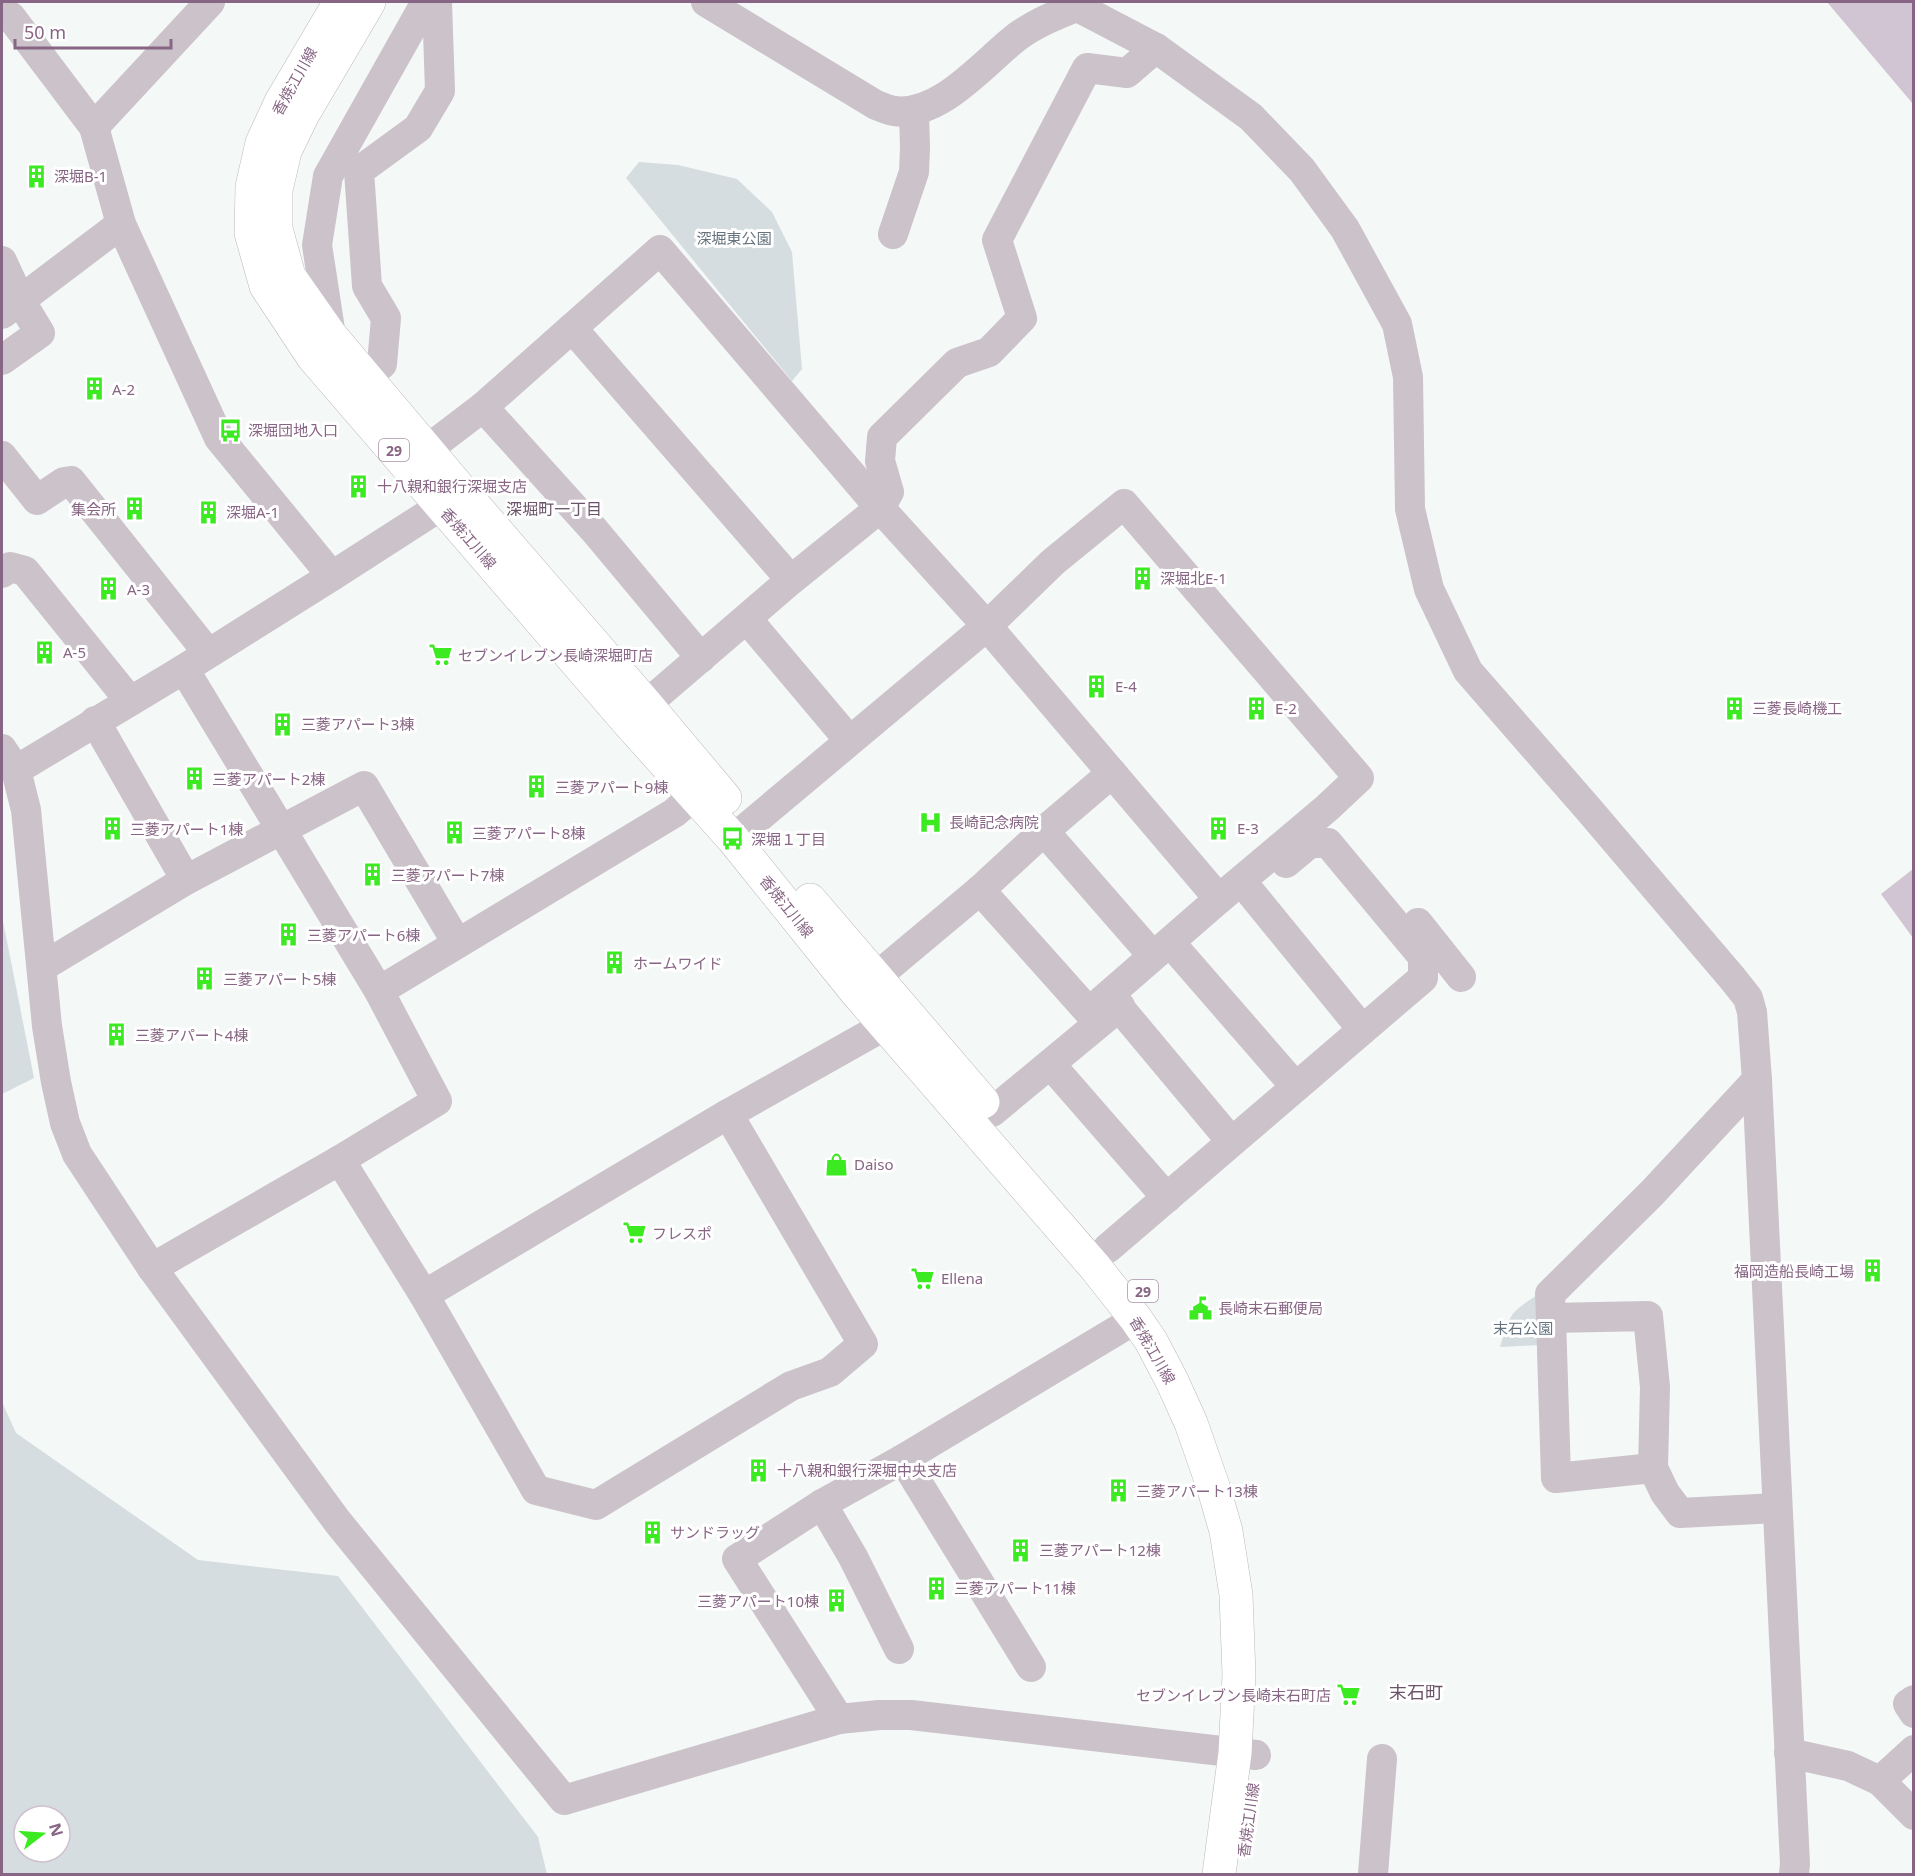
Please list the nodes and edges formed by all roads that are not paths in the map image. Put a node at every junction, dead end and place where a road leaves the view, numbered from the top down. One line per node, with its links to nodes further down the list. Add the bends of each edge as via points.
1 (210, 2): 11 (street)
2 (340, 2): 17 (main road, 香焼江川線 / 29, via 281,102 262,143 252,187 251,232 266,286)
3 (369, 2): 17 (main road, 香焼江川線 / 29, via 303,114 285,151 276,190 276,229 289,276)
4 (426, 2): 17 (street, via 328,176 317,245)
5 (437, 2): 19 (street, via 440,90 418,128 358,171 367,286 386,318 382,364)
6 (706, 2): 10 (street, via 876,105 893,111)
7 (1072, 4): 9 (street); 10 (street, via 1019,35 954,91)
8 (12, 10): 11 (street)
9 (1156, 48): 24 (street, via 1127,73 1087,68 997,240 1022,318 989,352 957,363 882,437 880,461 889,492); 57 (street, via 1251,117 1302,170 1345,230 1397,324 1408,377 1410,509 1429,589 1468,671 1748,998)
10 (914, 111): 13 (street, via 914,172)
11 (94, 127): 12 (street)
12 (121, 224): 15 (street); 26 (street, via 219,438)
13 (893, 234)
14 (2, 261): 15 (street)
15 (11, 307): 18 (street, via 40,333)
16 (572, 328): 20 (street); 24 (street, via 660,250); 27 (street)
17 (322, 346): 19 (main road, 香焼江川線 / 29); 22 (main road, 香焼江川線 / 29)
18 (2, 360)
19 (366, 378): 22 (main road, 香焼江川線 / 29)
20 (483, 407): 22 (street); 30 (street, via 595,531)
21 (2, 456): 31 (street, via 37,500 71,481)
22 (417, 457): 23 (main road, 香焼江川線 / 29)
23 (451, 497): 26 (street); 33 (main road, 香焼江川線 / 29)
24 (880, 508): 27 (street); 29 (street)
25 (2, 573): 32 (street, via 10,567 25,571)
26 (332, 576): 31 (street)
27 (791, 580): 28 (street)
28 (747, 619): 30 (street); 35 (street)
29 (987, 627): 35 (street); 37 (street); 39 (street, via 1053,562 1124,504 1359,778)
30 (701, 658): 33 (street)
31 (196, 661): 32 (street); 40 (street)
32 (130, 701): 34 (street)
33 (637, 712): 38 (main road, 香焼江川線 / 29); 42 (main road, 香焼江川線 / 29)
34 (95, 721): 36 (street); 43 (street)
35 (849, 740): 42 (street)
36 (8, 759): 49 (street, via 26,810)
37 (1112, 772): 41 (street); 46 (street)
38 (694, 796): 42 (main road, 香焼江川線 / 29); 47 (street, via 674,813)
39 (1327, 808): 46 (street); 50 (street)
40 (281, 830): 43 (street); 47 (street, via 364,786); 52 (street)
41 (1044, 831): 44 (street); 48 (street)
42 (741, 833): 51 (main road, 香焼江川線 / 29)
43 (186, 880): 49 (street)
44 (980, 890): 48 (street, via 1089,1012); 51 (street)
45 (1251, 893): 48 (street); 55 (street); 55 (street, via 1310,843 1328,843 1423,957 1423,978)
46 (1219, 899): 48 (street)
47 (457, 943): 52 (street)
48 (1167, 956): 53 (street); 58 (street)
49 (42, 968): 65 (street, via 47,1026 65,1123 77,1154)
50 (1461, 977)
51 (866, 985): 54 (main road, 香焼江川線 / 29); 59 (main road, 香焼江川線 / 29)
52 (379, 991): 62 (street, via 437,1101)
53 (1119, 1007): 56 (street); 61 (street)
54 (886, 1025): 60 (street); 68 (main road, 香焼江川線 / 29)
55 (1362, 1029): 58 (street)
56 (1051, 1065): 59 (street); 63 (street)
57 (1756, 1080): 67 (street, via 1652,1193 1550,1294); 72 (street)
58 (1295, 1086): 61 (street)
59 (992, 1112): 64 (main road, 香焼江川線 / 29)
60 (728, 1114): 66 (street); 66 (street, via 862,1344 830,1372 791,1386 596,1504 536,1490)
61 (1232, 1141): 63 (street)
62 (340, 1160): 65 (street); 66 (street)
63 (1167, 1198): 64 (street)
64 (1108, 1248): 80 (main road, 香焼江川線 / 29, via 1154,1306 1192,1371 1212,1414 1247,1527 1258,1593 1261,1675)
65 (152, 1268): 77 (street, via 337,1521 564,1800)
66 (424, 1295)
67 (1551, 1318): 70 (street, via 1648,1316 1655,1387); 70 (street, via 1556,1478)
68 (1136, 1319): 69 (street); 80 (main road, 香焼江川線 / 29, via 1167,1371 1191,1423 1226,1531 1236,1595)
69 (903, 1459): 71 (street); 74 (street)
70 (1653, 1468): 72 (street, via 1680,1513)
71 (822, 1504): 73 (street); 77 (street, via 738,1559)
72 (1777, 1508): 79 (street)
73 (899, 1649)
74 (1031, 1667)
75 (1914, 1700): 76 (street, via 1908,1704)
76 (1914, 1713)
77 (839, 1719): 80 (street, via 912,1715)
78 (1914, 1750): 82 (street)
79 (1789, 1753): 82 (street, via 1848,1766); 87 (street)
80 (1245, 1754): 84 (main road, 香焼江川線 / 29); 85 (main road, 香焼江川線 / 29)
81 (1382, 1759): 86 (street)
82 (1880, 1781): 83 (street)
83 (1914, 1815)
84 (1219, 1875)
85 (1240, 1875)
86 (1372, 1875)
87 (1794, 1875)

